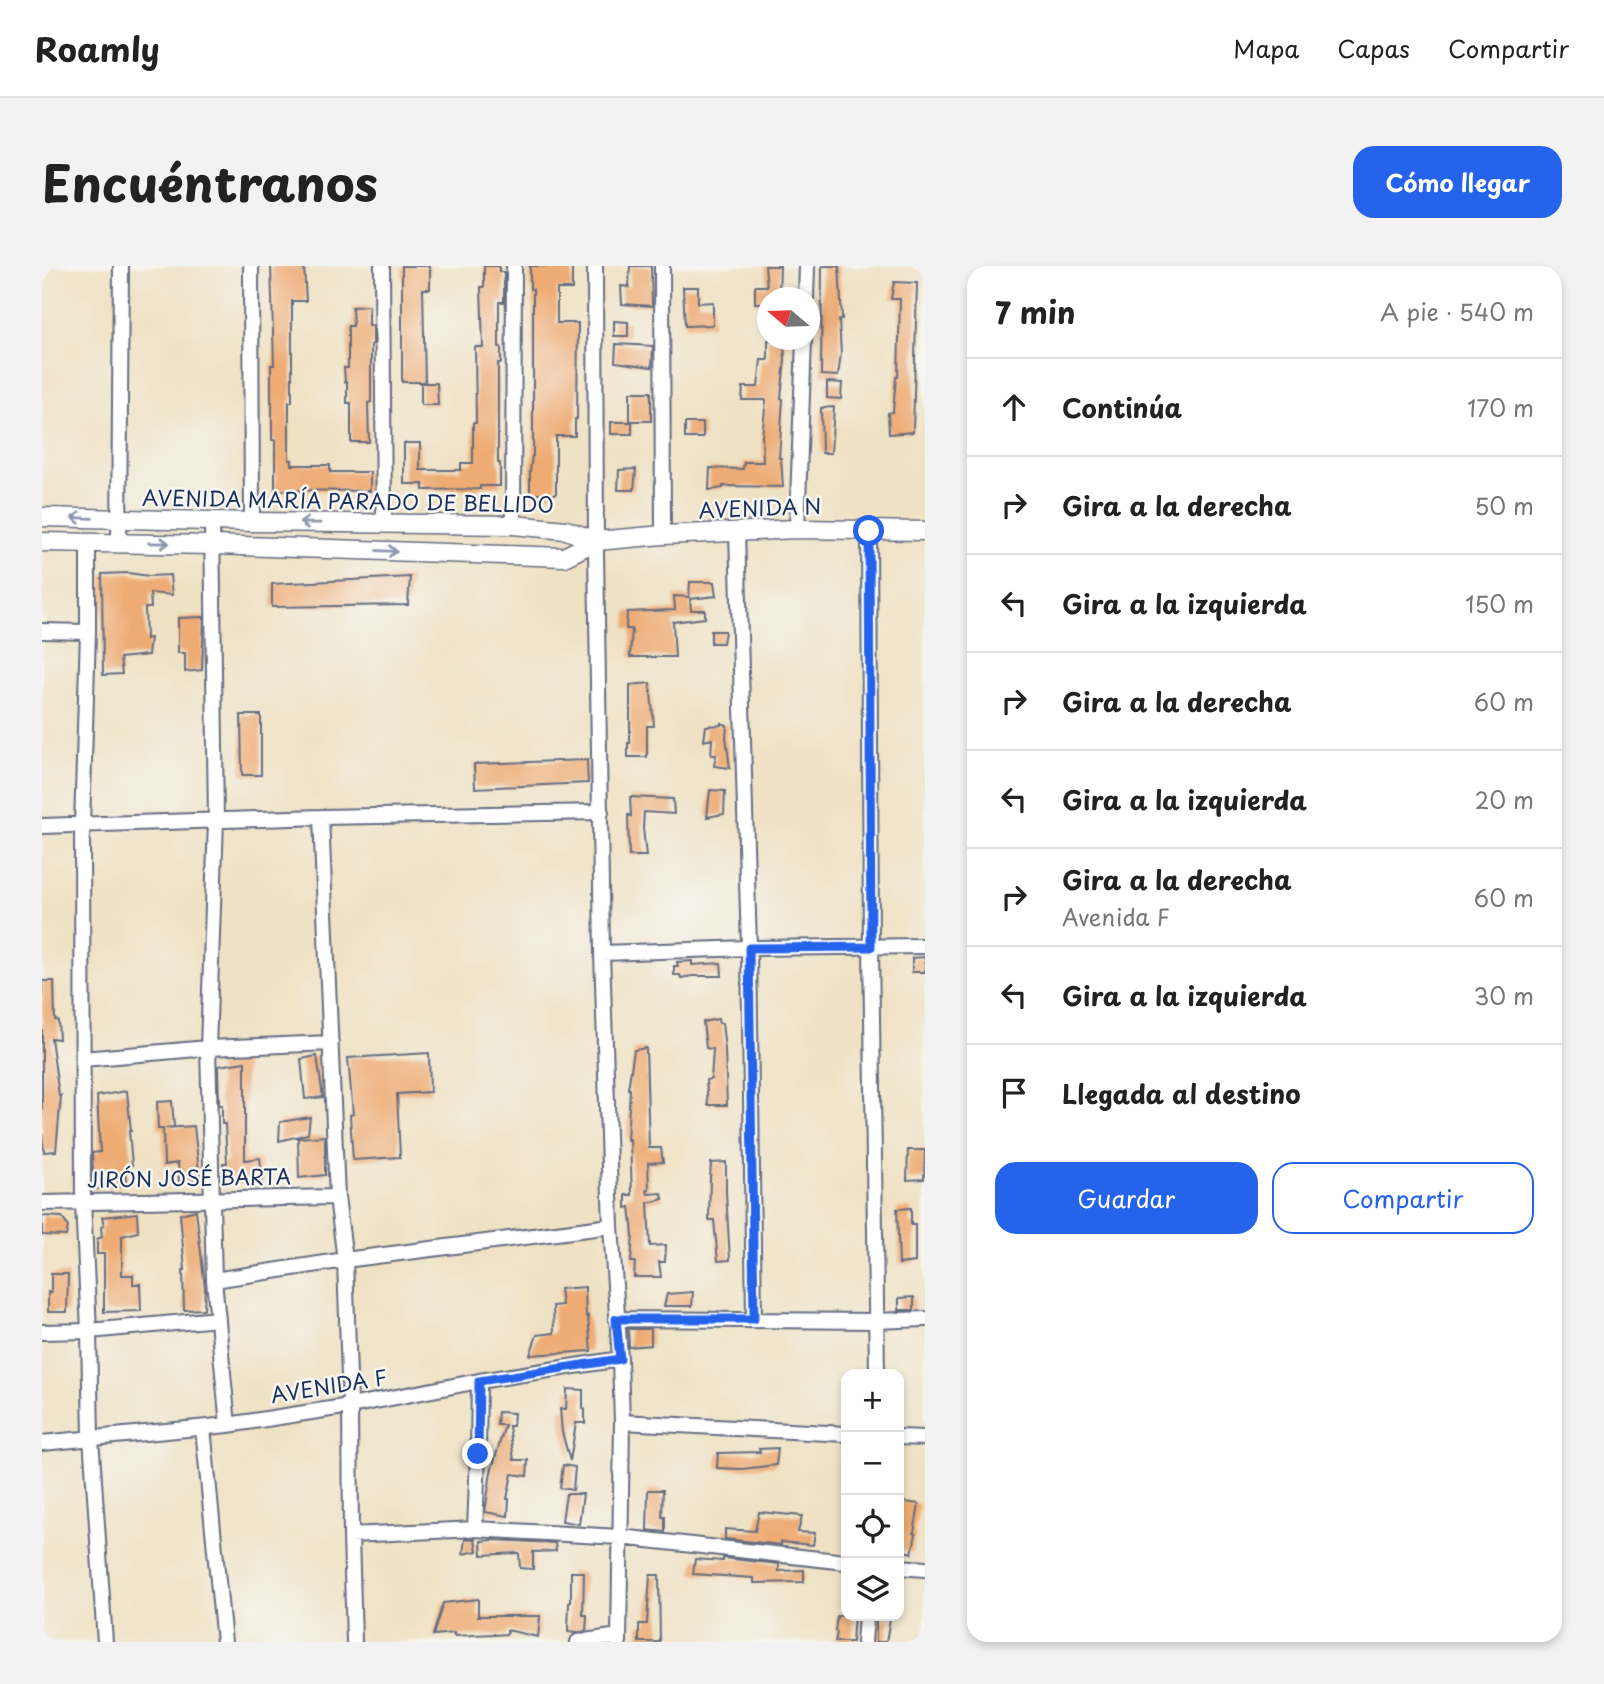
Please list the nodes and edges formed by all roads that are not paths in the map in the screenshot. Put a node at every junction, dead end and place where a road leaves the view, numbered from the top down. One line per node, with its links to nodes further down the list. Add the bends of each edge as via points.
1 (121, 266): 11 (street)
2 (251, 266): 13 (street)
3 (382, 266): 14 (street)
4 (514, 266): 15 (street)
5 (595, 266): 21 (street)
6 (662, 266): 20 (street)
7 (807, 266): 8 (street)
8 (806, 287)
9 (804, 350): 16 (street)
10 (42, 517): 11 (street, AVENIDA MARÍA PARADO DE BELLIDO, one-way to 10)
11 (119, 519): 12 (street, AVENIDA MARÍA PARADO DE BELLIDO); 23 (street)
12 (212, 521): 13 (street, AVENIDA MARÍA PARADO DE BELLIDO); 25 (street)
13 (252, 522): 14 (street, AVENIDA MARÍA PARADO DE BELLIDO, one-way to 13)
14 (384, 524): 15 (street, AVENIDA MARÍA PARADO DE BELLIDO)
15 (513, 525): 21 (street, AVENIDA MARÍA PARADO DE BELLIDO, via 566,530)
16 (797, 529): 17 (street, AVENIDA N); 19 (street, AVENIDA N)
17 (869, 531): 18 (street, AVENIDA N); 34 (street)
18 (925, 531)
19 (737, 532): 20 (street, AVENIDA N); 35 (street)
20 (663, 535): 21 (street, AVENIDA N)
21 (597, 541): 25 (street, one-way to 21, via 565,557); 28 (street)
22 (42, 542): 24 (street)
23 (119, 542): 24 (street); 25 (street, one-way to 25)
24 (88, 543): 27 (street)
25 (213, 545): 30 (street)
26 (42, 631): 27 (street)
27 (88, 632): 31 (street)
28 (601, 812): 29 (street); 36 (street)
29 (321, 817): 30 (street); 37 (street)
30 (216, 821): 31 (street); 38 (street)
31 (82, 825): 32 (street); 39 (street)
32 (42, 826)
33 (925, 946): 34 (street)
34 (871, 947): 35 (street); 51 (street)
35 (749, 948): 36 (street); 49 (street)
36 (603, 953): 44 (street)
37 (331, 1043): 38 (street); 40 (street)
38 (208, 1048): 39 (street); 41 (street)
39 (83, 1059): 42 (street)
40 (337, 1197): 41 (street, JIRÓN JOSÉ BARTA); 45 (street)
41 (211, 1200): 42 (street, JIRÓN JOSÉ BARTA); 46 (street)
42 (83, 1202): 43 (street, JIRÓN JOSÉ BARTA); 52 (street)
43 (42, 1203)
44 (611, 1226): 45 (street); 48 (street)
45 (345, 1261): 46 (street); 57 (street)
46 (214, 1280): 47 (street)
47 (218, 1319): 52 (street); 59 (street)
48 (616, 1319): 49 (street); 54 (street)
49 (754, 1319): 51 (street)
50 (925, 1319): 51 (street)
51 (876, 1321): 55 (street)
52 (89, 1331): 53 (street); 62 (street)
53 (42, 1332)
54 (620, 1359): 56 (street, AVENIDA F); 58 (street)
55 (877, 1369)
56 (479, 1381): 57 (street, AVENIDA F); 66 (street)
57 (350, 1406): 59 (street, AVENIDA F); 67 (street)
58 (622, 1422): 61 (street); 68 (street)
59 (228, 1425): 60 (street, AVENIDA F)
60 (203, 1427): 62 (street, AVENIDA F); 75 (street)
61 (841, 1434)
62 (91, 1437): 65 (street, AVENIDA F); 74 (street)
63 (904, 1437): 64 (street)
64 (925, 1438)
65 (42, 1443)
66 (475, 1529): 67 (street); 68 (street)
67 (351, 1535): 76 (street)
68 (620, 1537): 69 (street); 73 (street)
69 (841, 1561)
70 (904, 1567): 71 (street)
71 (925, 1569)
72 (866, 1621): 78 (street)
73 (619, 1639): 77 (street)
74 (105, 1642)
75 (224, 1642)
76 (354, 1642)
77 (578, 1642)
78 (864, 1642)

